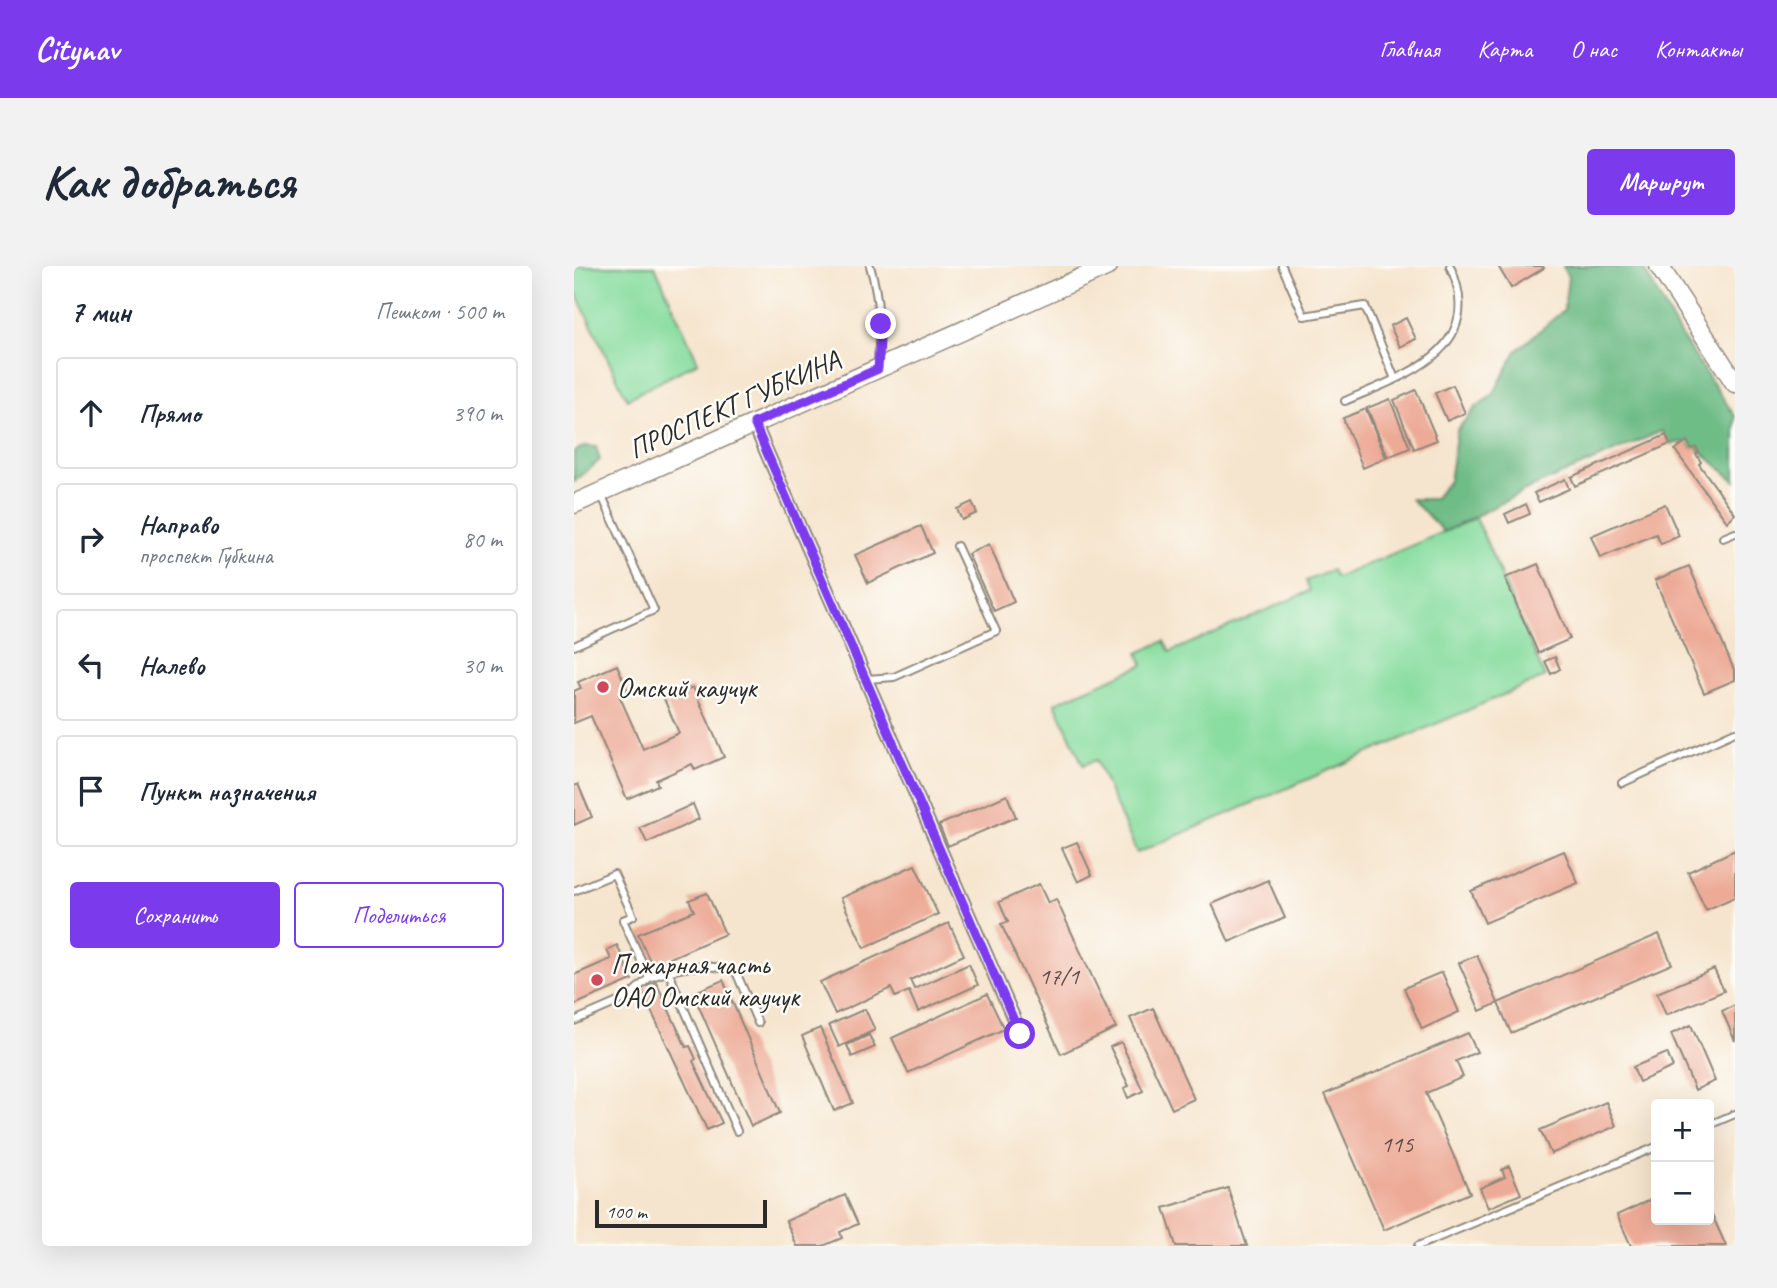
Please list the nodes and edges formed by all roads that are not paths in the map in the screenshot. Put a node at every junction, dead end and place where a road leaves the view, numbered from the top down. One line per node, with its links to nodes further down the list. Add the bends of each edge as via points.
1 (870, 266): 6 (lane, via 881,324)
2 (1108, 266): 6 (main road, ПРОСПЕКТ ГУБКИНА)
3 (1282, 266): 7 (lane, via 1304,316 1365,306)
4 (1450, 266): 7 (lane, via 1461,299 1453,330 1443,350 1420,368)
5 (1659, 266): 8 (main road)
6 (878, 369): 10 (main road, ПРОСПЕКТ ГУБКИНА)
7 (1395, 379): 9 (lane)
8 (1735, 383)
9 (1345, 401)
10 (754, 423): 11 (main road, ПРОСПЕКТ ГУБКИНА); 17 (street)
11 (600, 493): 12 (main road, ПРОСПЕКТ ГУБКИНА); 16 (lane, via 654,610)
12 (574, 505)
13 (1735, 533): 14 (lane)
14 (1723, 538)
15 (957, 546): 17 (lane, via 996,631 894,677)
16 (574, 646)
17 (866, 679): 25 (street)
18 (1735, 732): 19 (lane)
19 (1622, 783)
20 (574, 891): 22 (lane, via 614,873 633,916 623,920)
21 (668, 971): 22 (lane); 24 (lane, via 715,964 736,972); 28 (lane)
22 (649, 978): 23 (lane, via 626,998)
23 (574, 1021)
24 (758, 1023)
25 (1020, 1034)
26 (1735, 1114): 27 (lane)
27 (1714, 1123)
28 (737, 1130)
29 (1651, 1149): 30 (lane)
30 (1418, 1246)

